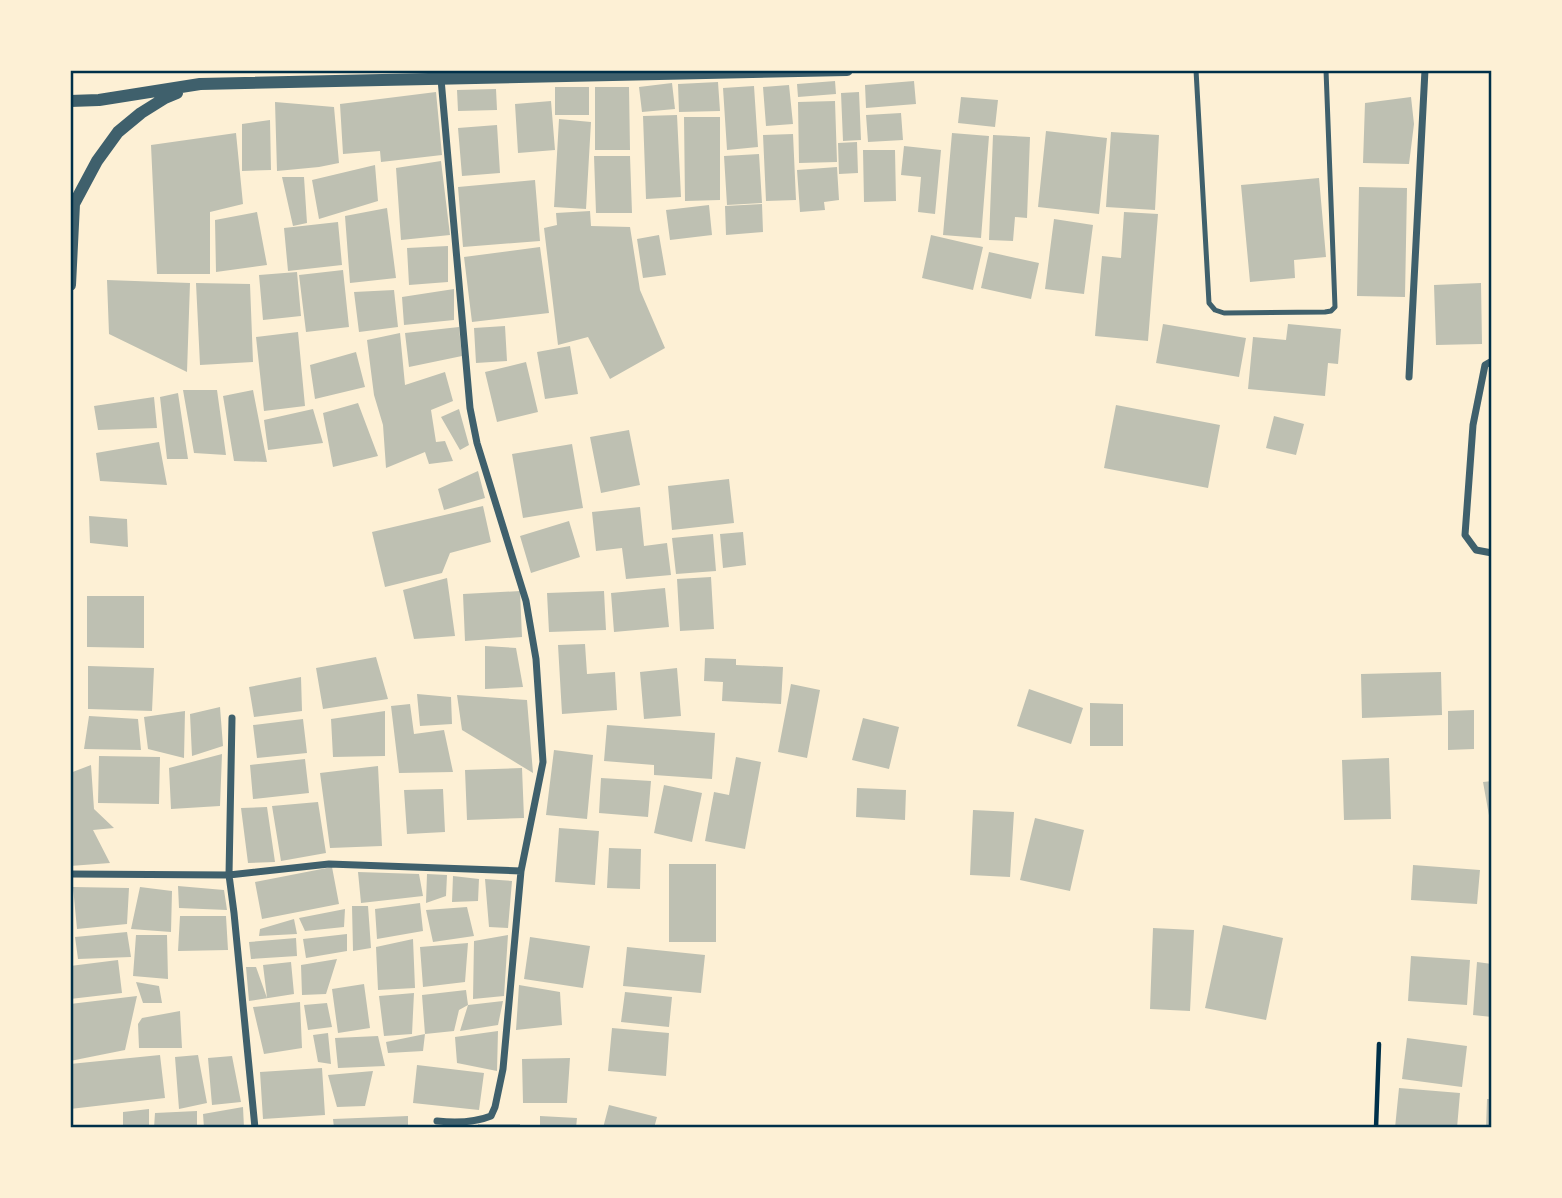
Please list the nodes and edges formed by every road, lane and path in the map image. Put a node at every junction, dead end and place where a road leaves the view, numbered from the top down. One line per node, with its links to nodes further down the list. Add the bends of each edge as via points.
1 (847, 70): 5 (street)
2 (1196, 70): 3 (lane, via 1209,303 1224,313 1325,312 1335,307)
3 (1326, 70)
4 (1425, 70): 12 (street)
5 (607, 73): 6 (street)
6 (441, 79): 7 (street); 15 (street, via 470,408 523,588 536,659 543,762)
7 (200, 84): 8 (street); 9 (street, via 165,98 118,132)
8 (70, 101)
9 (72, 200): 10 (street)
10 (70, 285)
11 (1492, 361): 13 (street, via 1485,365 1473,425 1465,535 1476,550)
12 (1409, 377)
13 (1492, 553)
14 (232, 718): 17 (street)
15 (521, 871): 17 (street, via 330,864); 19 (street, via 503,1069 495,1107 491,1116 480,1120)
16 (70, 874): 17 (street)
17 (229, 875): 20 (street)
18 (1378, 1044): 21 (path)
19 (437, 1121)
20 (255, 1128)
21 (1376, 1128)

